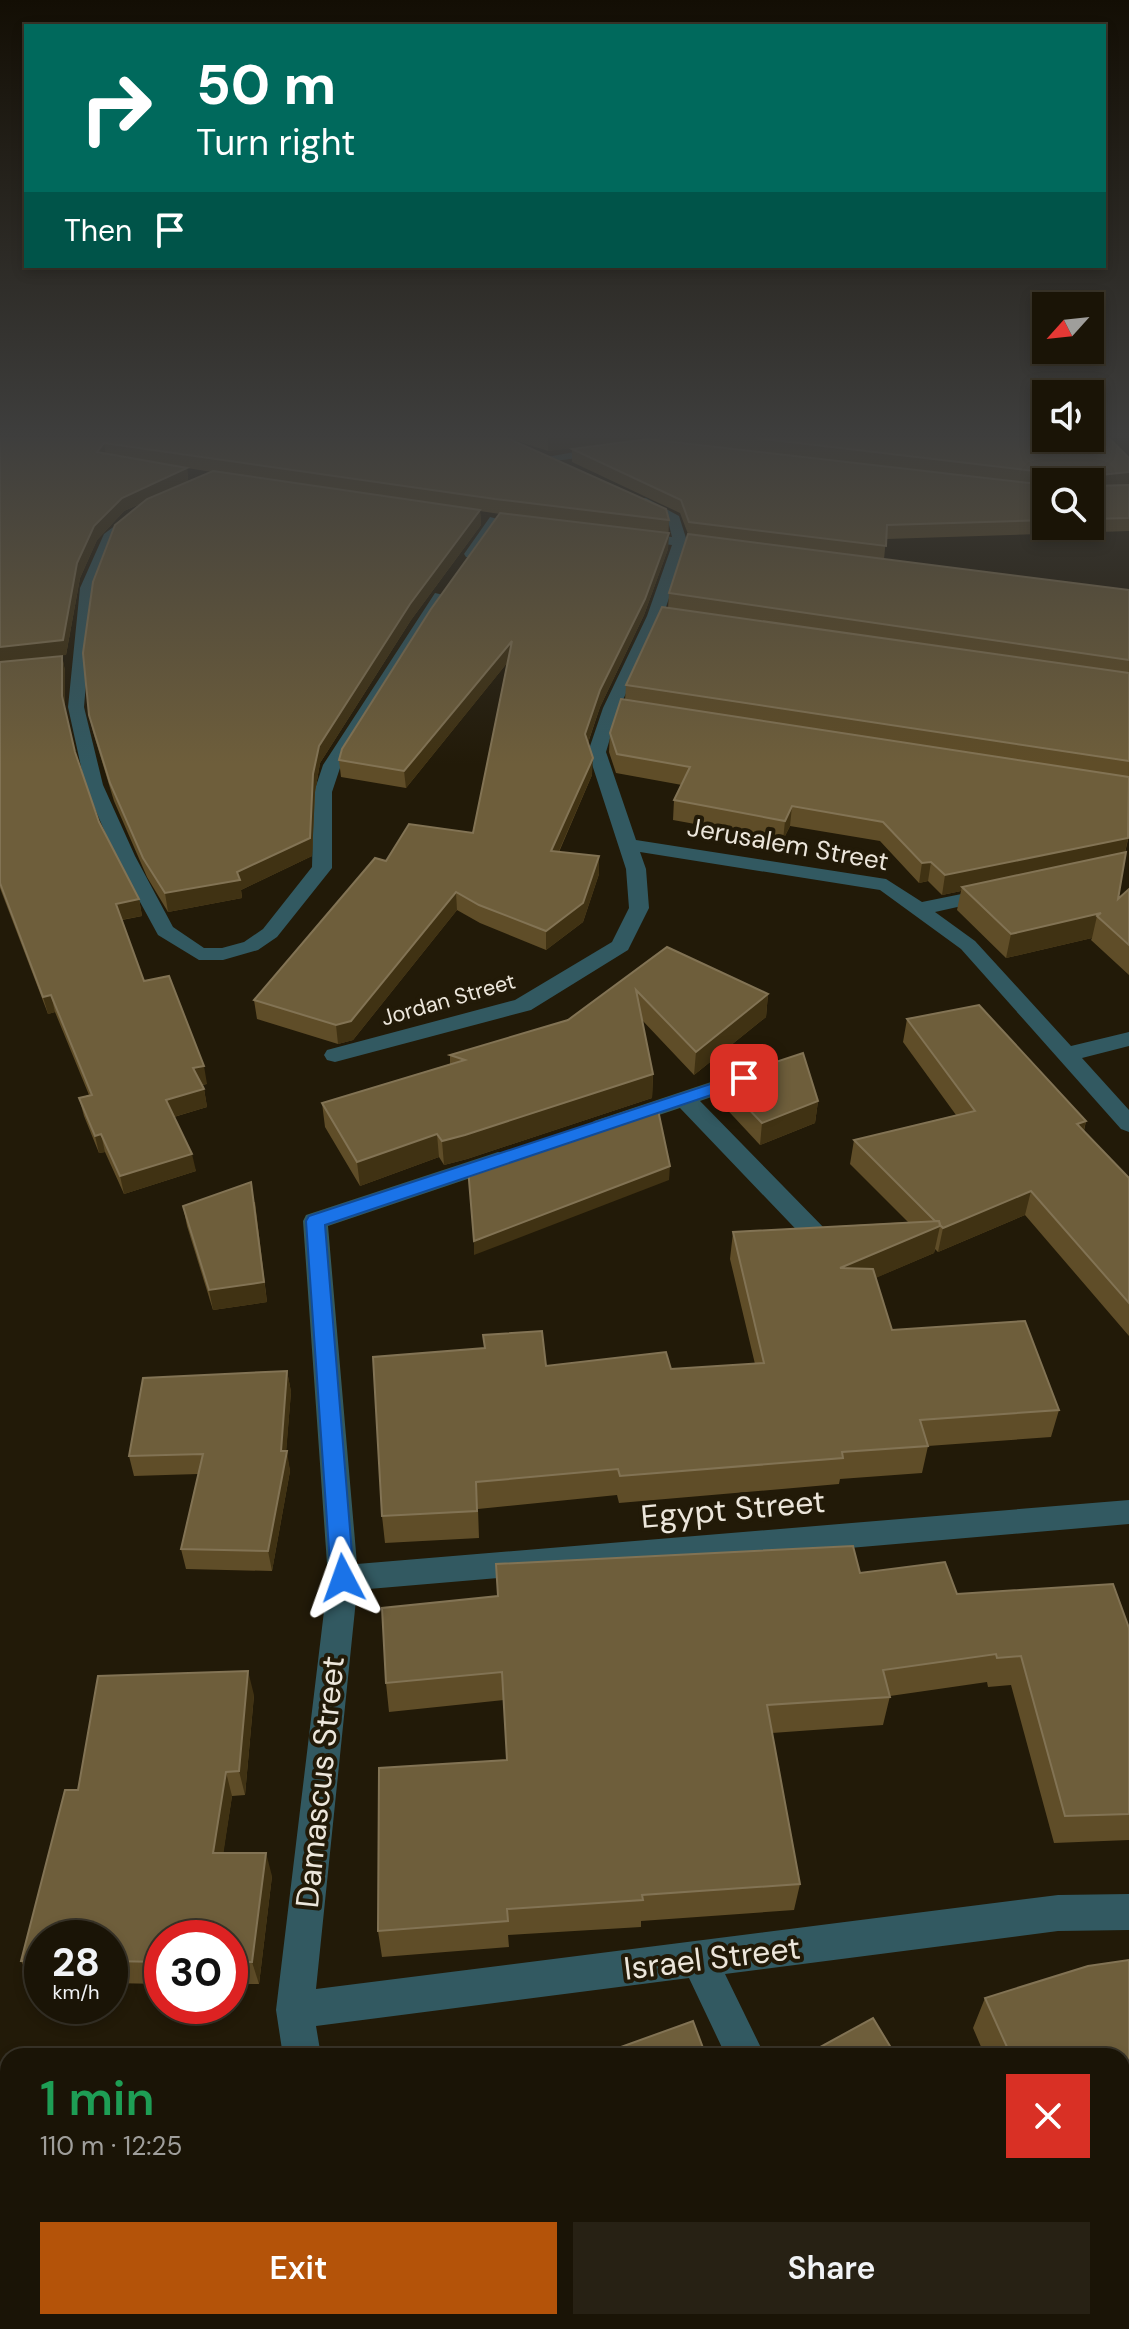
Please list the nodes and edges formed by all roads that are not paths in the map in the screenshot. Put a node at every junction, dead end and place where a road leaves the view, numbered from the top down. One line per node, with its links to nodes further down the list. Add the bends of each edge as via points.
1 (105, 547): 2 (street, via 87,588 71,662 94,785 165,931 199,954 223,954 251,946 270,933 322,868 323,792 332,765)
2 (476, 547)
3 (679, 547): 6 (street, Jordan Street, via 663,617 597,752)
4 (716, 547): 5 (street)
5 (726, 548)
6 (628, 844): 8 (street, Jerusalem Street, via 886,885); 11 (street, Jordan Street, via 639,908 621,946 523,1005)
7 (1009, 890): 8 (street)
8 (919, 909): 10 (street, Jerusalem Street, via 968,945)
9 (1129, 1039): 10 (street)
10 (1068, 1054): 14 (street, Jerusalem Street)
11 (335, 1055)
12 (774, 1068): 13 (street)
13 (684, 1098): 15 (street); 17 (street)
14 (1129, 1124)
15 (581, 1132)
16 (522, 1152): 19 (street, Damascus Street, via 315,1221)
17 (819, 1238)
18 (1129, 1512): 19 (street, Egypt Street)
19 (343, 1578): 22 (street, Damascus Street)
20 (1129, 1912): 21 (street, Israel Street, via 1058,1913)
21 (699, 1960): 22 (street, Israel Street); 24 (street)
22 (295, 2010): 23 (street, Damascus Street)
23 (301, 2048)
24 (742, 2048)

